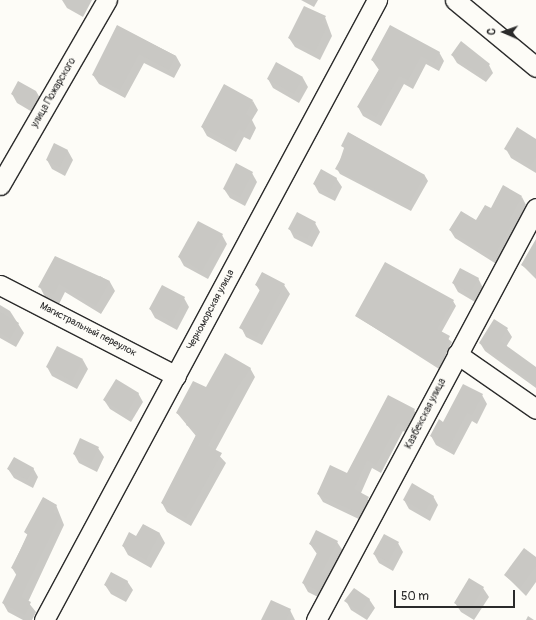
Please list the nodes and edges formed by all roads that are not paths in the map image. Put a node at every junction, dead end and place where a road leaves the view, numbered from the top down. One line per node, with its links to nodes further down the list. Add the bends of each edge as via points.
1 (107, 0): 5 (street, улица Пожарского)
2 (377, 0): 9 (street, Черноморская улица)
3 (456, 0): 4 (street)
4 (536, 68)
5 (0, 185)
6 (536, 208): 8 (street, Казбекская улица)
7 (0, 285): 9 (street, Магистральный переулок)
8 (457, 354): 10 (street); 12 (street, Казбекская улица)
9 (176, 376): 11 (street, Черноморская улица)
10 (536, 409)
11 (44, 620)
12 (316, 620)

